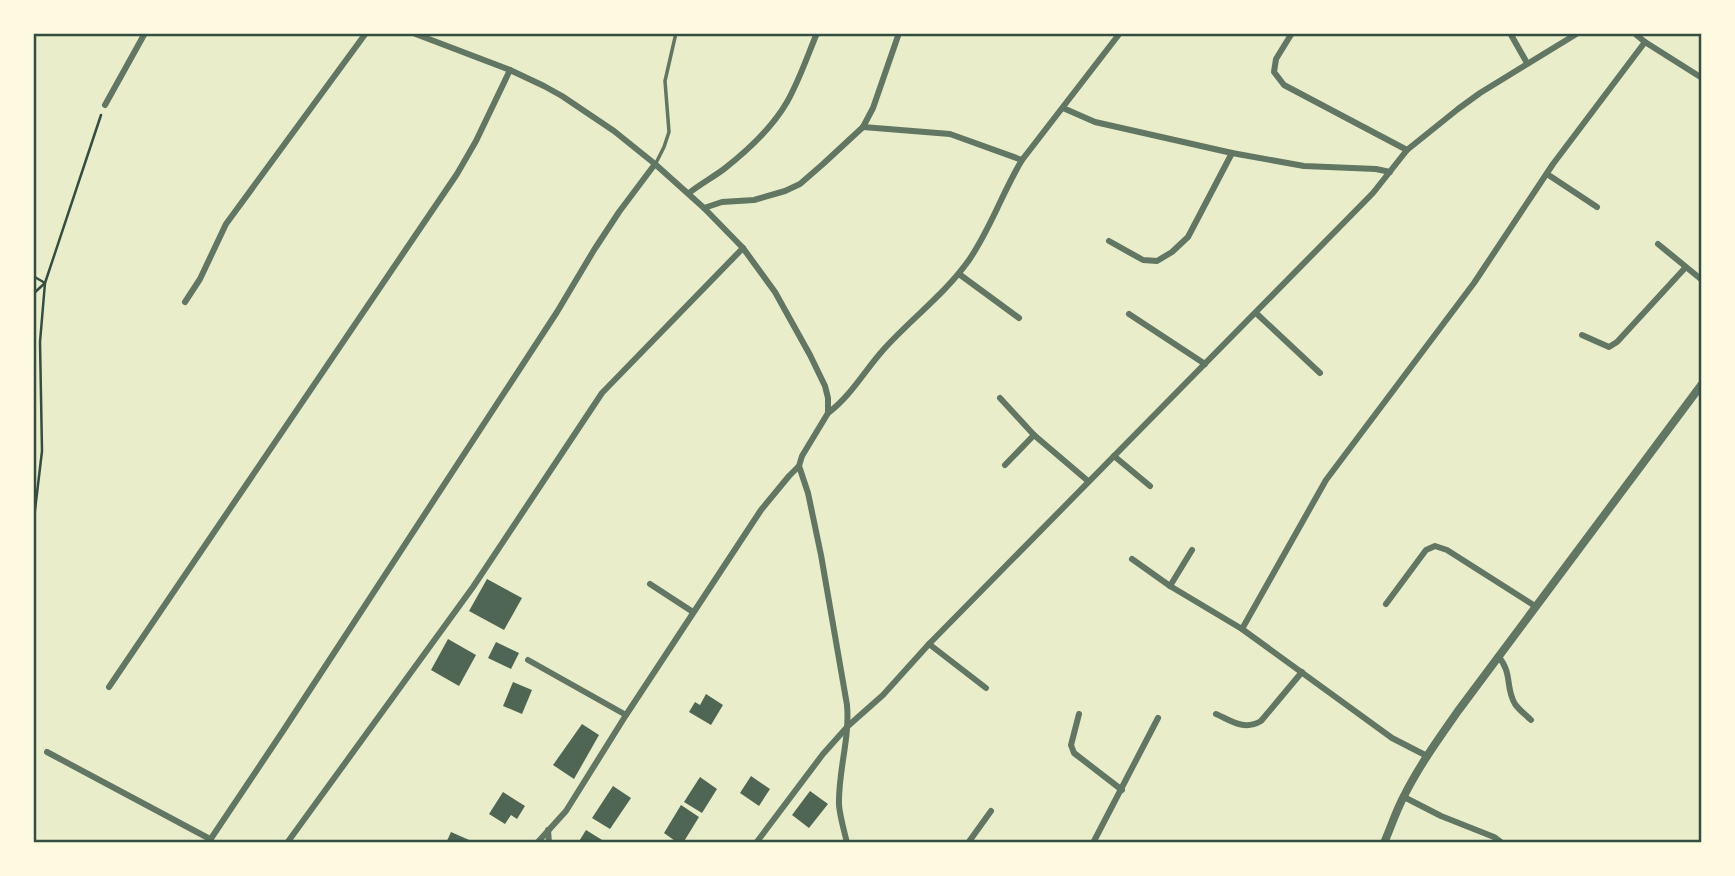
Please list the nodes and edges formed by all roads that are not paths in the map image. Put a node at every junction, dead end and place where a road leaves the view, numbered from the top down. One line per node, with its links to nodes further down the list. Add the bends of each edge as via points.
1 (145, 33): 16 (street)
2 (366, 33): 34 (street, via 226,224)
3 (413, 33): 14 (street)
4 (676, 33): 22 (lane, via 665,81 669,132)
5 (817, 33): 25 (street, via 796,84 772,122 724,169)
6 (899, 33): 18 (street)
7 (1120, 33): 17 (street)
8 (1292, 33): 19 (street, via 1276,59 1274,72 1284,85)
9 (1510, 33): 13 (street)
10 (1578, 33): 13 (street)
11 (1634, 33): 12 (street)
12 (1644, 42): 15 (street); 24 (street)
13 (1527, 63): 19 (street)
14 (510, 70): 22 (street, via 562,96); 62 (street, via 457,174)
15 (1702, 78)
16 (105, 105)
17 (1063, 108): 20 (street, via 1095,122); 21 (street)
18 (863, 127): 21 (street, via 950,134); 27 (street, via 800,184 754,200)
19 (1407, 150): 23 (street)
20 (1231, 153): 23 (street, via 1304,166); 28 (street, via 1188,237 1172,253 1157,261 1143,260)
21 (1022, 160): 32 (street, via 984,237)
22 (655, 164): 25 (street); 76 (street, via 606,231)
23 (1390, 172): 35 (street)
24 (1547, 174): 26 (street); 57 (street, via 1474,283 1326,480)
25 (689, 193): 27 (street)
26 (1597, 207)
27 (704, 208): 30 (street)
28 (1109, 241)
29 (1658, 244): 31 (street)
30 (743, 247): 43 (street, via 810,355 825,386); 77 (street, via 602,393 473,587)
31 (1685, 268): 33 (street); 38 (street, via 1617,342 1609,347)
32 (959, 274): 37 (street); 43 (street, via 902,328)
33 (1702, 281)
34 (186, 302)
35 (1256, 313): 39 (street); 40 (street)
36 (1129, 314): 39 (street)
37 (1019, 318)
38 (1582, 335)
39 (1205, 364): 45 (street)
40 (1320, 373)
41 (1702, 384): 55 (street)
42 (1000, 398): 44 (street)
43 (828, 413): 47 (street)
44 (1034, 435): 46 (street); 48 (street)
45 (1114, 456): 48 (street); 49 (street)
46 (1005, 465)
47 (799, 466): 56 (street, via 761,510); 69 (street, via 821,555)
48 (1088, 481): 58 (street)
49 (1150, 486)
50 (1192, 550): 53 (street)
51 (1132, 559): 53 (street)
52 (650, 584): 56 (street)
53 (1170, 586): 57 (street)
54 (1387, 604): 55 (street, via 1426,550 1435,546)
55 (1535, 606): 59 (street)
56 (693, 612): 65 (street)
57 (1242, 629): 61 (street)
58 (929, 644): 63 (street); 69 (street)
59 (1498, 656): 68 (street, via 1509,675 1515,704); 71 (street)
60 (528, 660): 65 (street)
61 (1302, 672): 66 (street, via 1254,726); 71 (street, via 1392,738)
62 (109, 687)
63 (986, 688)
64 (1079, 714): 72 (street, via 1071,745 1074,752)
65 (626, 715): 75 (street, via 566,811)
66 (1216, 715)
67 (1158, 718): 72 (street)
68 (1531, 720)
69 (848, 726): 80 (street); 81 (street, via 839,798)
70 (47, 752): 76 (street)
71 (1427, 756): 73 (street)
72 (1122, 790): 83 (street)
73 (1404, 797): 84 (street); 85 (street)
74 (992, 811): 82 (street)
75 (548, 830): 78 (street); 79 (street)
76 (209, 841)
77 (287, 843)
78 (537, 843)
79 (549, 843)
80 (756, 843)
81 (847, 843)
82 (968, 843)
83 (1093, 843)
84 (1384, 843)
85 (1502, 843)

